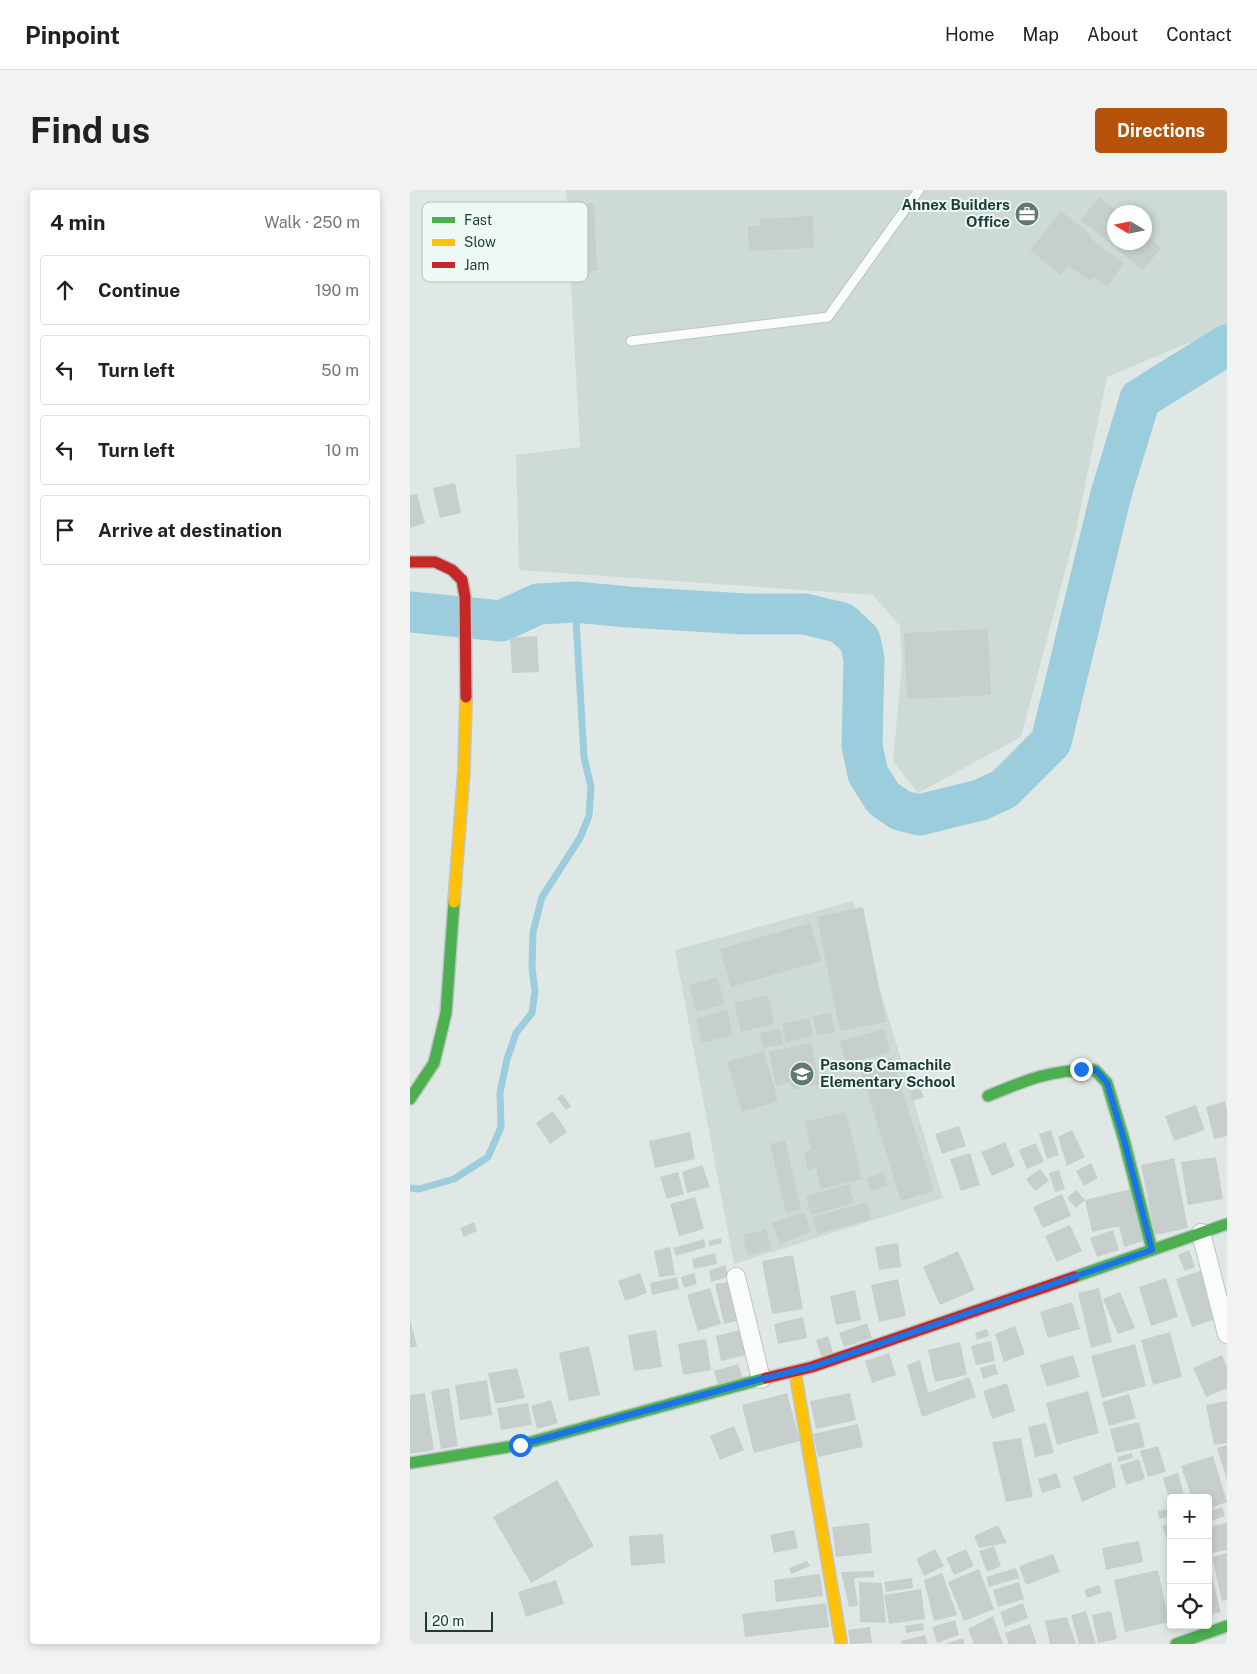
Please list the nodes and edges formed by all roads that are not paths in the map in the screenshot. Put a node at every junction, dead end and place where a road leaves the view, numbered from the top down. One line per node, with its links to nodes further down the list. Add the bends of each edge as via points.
1 (919, 190): 2 (lane, via 828,317)
2 (631, 341)
3 (410, 562): 5 (street, via 435,562 452,570 462,580 466,676 464,770 446,1012 434,1063)
4 (988, 1096): 8 (street, via 1040,1074 1096,1070 1107,1083)
5 (410, 1099)
6 (1227, 1224): 7 (street)
7 (1201, 1233): 8 (street); 10 (street)
8 (1152, 1250): 11 (street)
9 (736, 1277): 12 (street)
10 (1227, 1334)
11 (795, 1372): 12 (street); 15 (street)
12 (761, 1379): 13 (street, via 520,1445)
13 (410, 1463)
14 (1227, 1626): 16 (street)
15 (841, 1641)
16 (1176, 1644)

